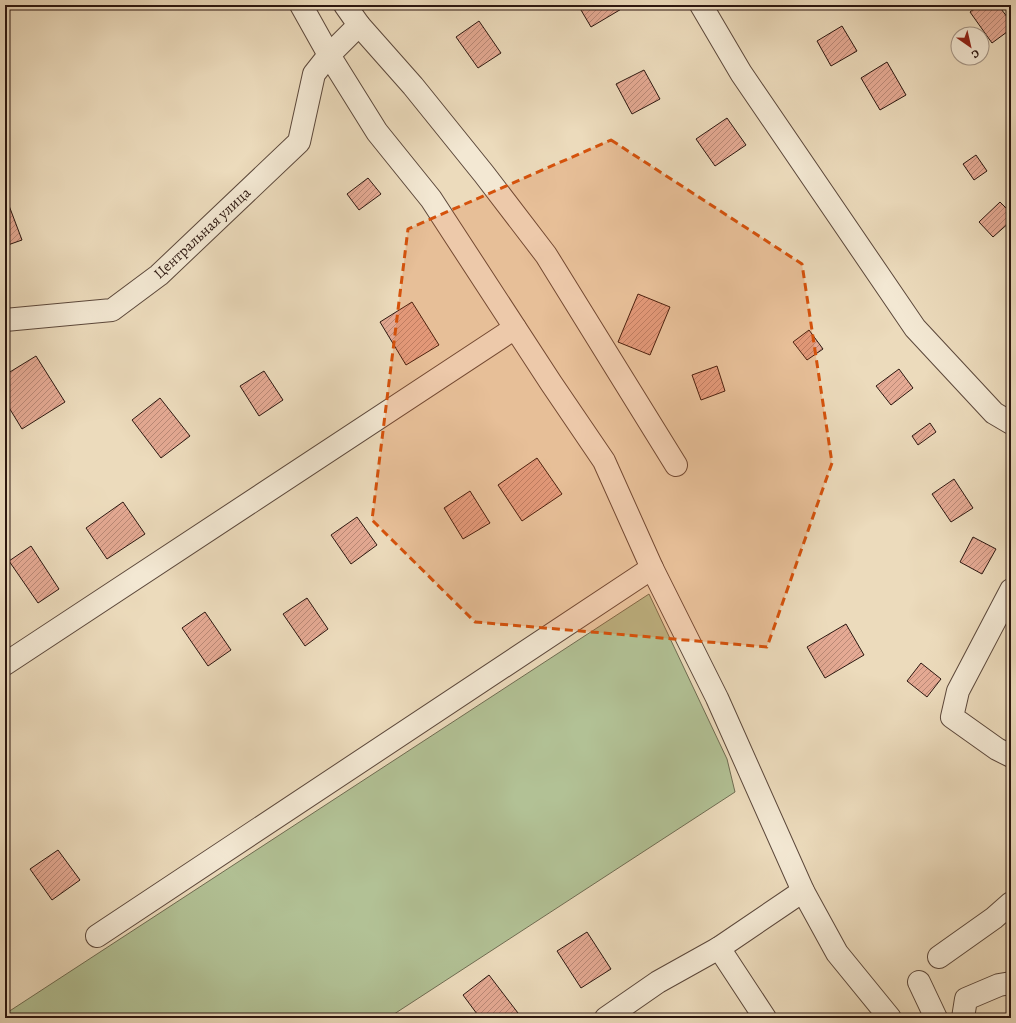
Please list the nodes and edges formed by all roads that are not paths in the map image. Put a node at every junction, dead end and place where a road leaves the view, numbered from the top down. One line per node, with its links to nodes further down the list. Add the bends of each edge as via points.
1 (301, 5): 5 (street)
2 (345, 5): 4 (street)
3 (701, 5): 8 (street, via 741,73 915,328 994,413)
4 (359, 25): 5 (street, Центральная улица); 9 (street, via 484,174 546,255)
5 (329, 55): 6 (street, Центральная улица, via 314,74 299,142 159,274 112,310); 7 (street, via 378,132 431,199)
6 (5, 320)
7 (515, 328): 10 (street, via 604,461); 12 (street)
8 (1011, 423)
9 (676, 465)
10 (652, 568): 14 (street, via 717,698); 16 (street)
11 (1011, 590): 13 (street, via 958,691 952,717)
12 (5, 664)
13 (1011, 756)
14 (803, 891): 17 (street); 23 (street, via 837,953)
15 (1011, 903): 18 (street)
16 (97, 936)
17 (719, 948): 21 (street, via 658,982); 22 (street)
18 (939, 957)
19 (919, 982): 24 (street)
20 (1011, 983): 25 (street, via 999,984 966,998)
21 (606, 1018)
22 (765, 1018)
23 (890, 1018)
24 (936, 1018)
25 (963, 1018)

